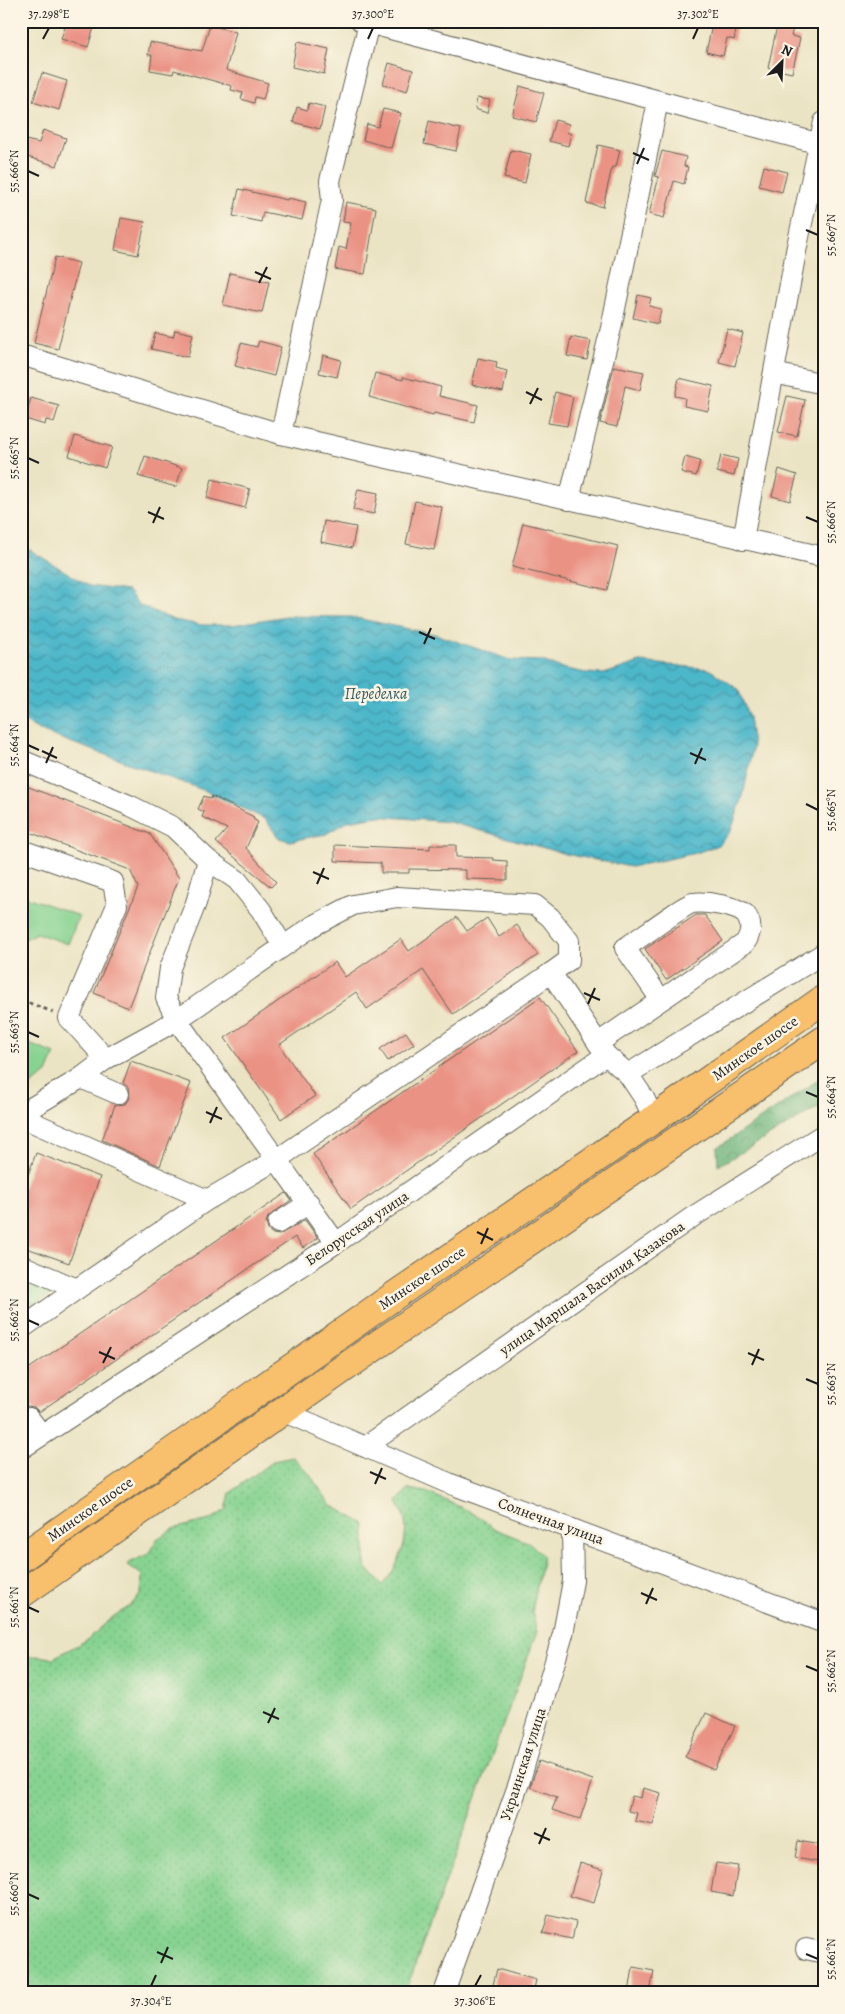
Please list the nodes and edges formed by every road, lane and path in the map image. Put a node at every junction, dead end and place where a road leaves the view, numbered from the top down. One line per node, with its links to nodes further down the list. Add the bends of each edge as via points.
1 (365, 22): 2 (street); 8 (street, via 330,181 332,200)
2 (658, 101): 4 (street); 9 (street, via 611,328)
3 (824, 122): 4 (street)
4 (822, 144): 6 (street, via 797,246)
5 (21, 355): 8 (street)
6 (774, 373): 7 (street); 10 (street)
7 (824, 384)
8 (281, 434): 9 (street)
9 (569, 500): 10 (street)
10 (743, 540): 11 (street)
11 (824, 557)
12 (21, 760): 14 (street, via 173,827)
13 (21, 850): 21 (street, via 113,882 117,906)
14 (208, 860): 15 (street, via 237,880); 22 (street, via 196,903 170,968 166,998)
15 (284, 946): 17 (street, via 352,905 397,897 535,905 550,917 569,941 569,960); 22 (street)
16 (824, 953): 26 (street)
17 (551, 973): 24 (street); 32 (street)
18 (824, 999): 30 (highway, Минское шоссе)
19 (21, 1000): 21 (path)
20 (660, 1000): 20 (street, Белорусская улица, via 625,948 692,903 730,906 744,914 750,925 745,943); 24 (street, Белорусская улица)
21 (69, 1018): 25 (street)
22 (177, 1020): 25 (street); 32 (street)
23 (824, 1040): 40 (highway, Минское шоссе)
24 (602, 1049): 26 (street); 36 (street, Белорусская улица)
25 (106, 1059): 27 (street)
26 (628, 1074): 30 (street)
27 (81, 1078): 28 (street); 29 (street)
28 (118, 1094)
29 (21, 1116): 33 (street)
30 (654, 1119): 46 (highway, Минское шоссе)
31 (824, 1134): 43 (street, улица Маршала Василия Казакова, via 691,1218)
32 (276, 1160): 33 (street); 34 (street)
33 (207, 1200): 38 (street)
34 (309, 1203): 35 (street); 36 (street)
35 (278, 1223)
36 (336, 1243): 42 (street, Белорусская улица)
37 (21, 1265): 38 (street)
38 (77, 1289): 39 (street)
39 (21, 1329)
40 (282, 1412): 43 (street, Солнечная улица); 47 (highway, Минское шоссе)
41 (29, 1418): 42 (street)
42 (42, 1435): 44 (street, Белорусская улица)
43 (365, 1447): 45 (street, Солнечная улица, via 451,1484)
44 (21, 1449)
45 (572, 1529): 48 (street, Солнечная улица); 49 (street, Украинская улица, via 573,1581 563,1634 520,1780)
46 (21, 1558)
47 (21, 1594)
48 (824, 1623)
49 (444, 1993)

